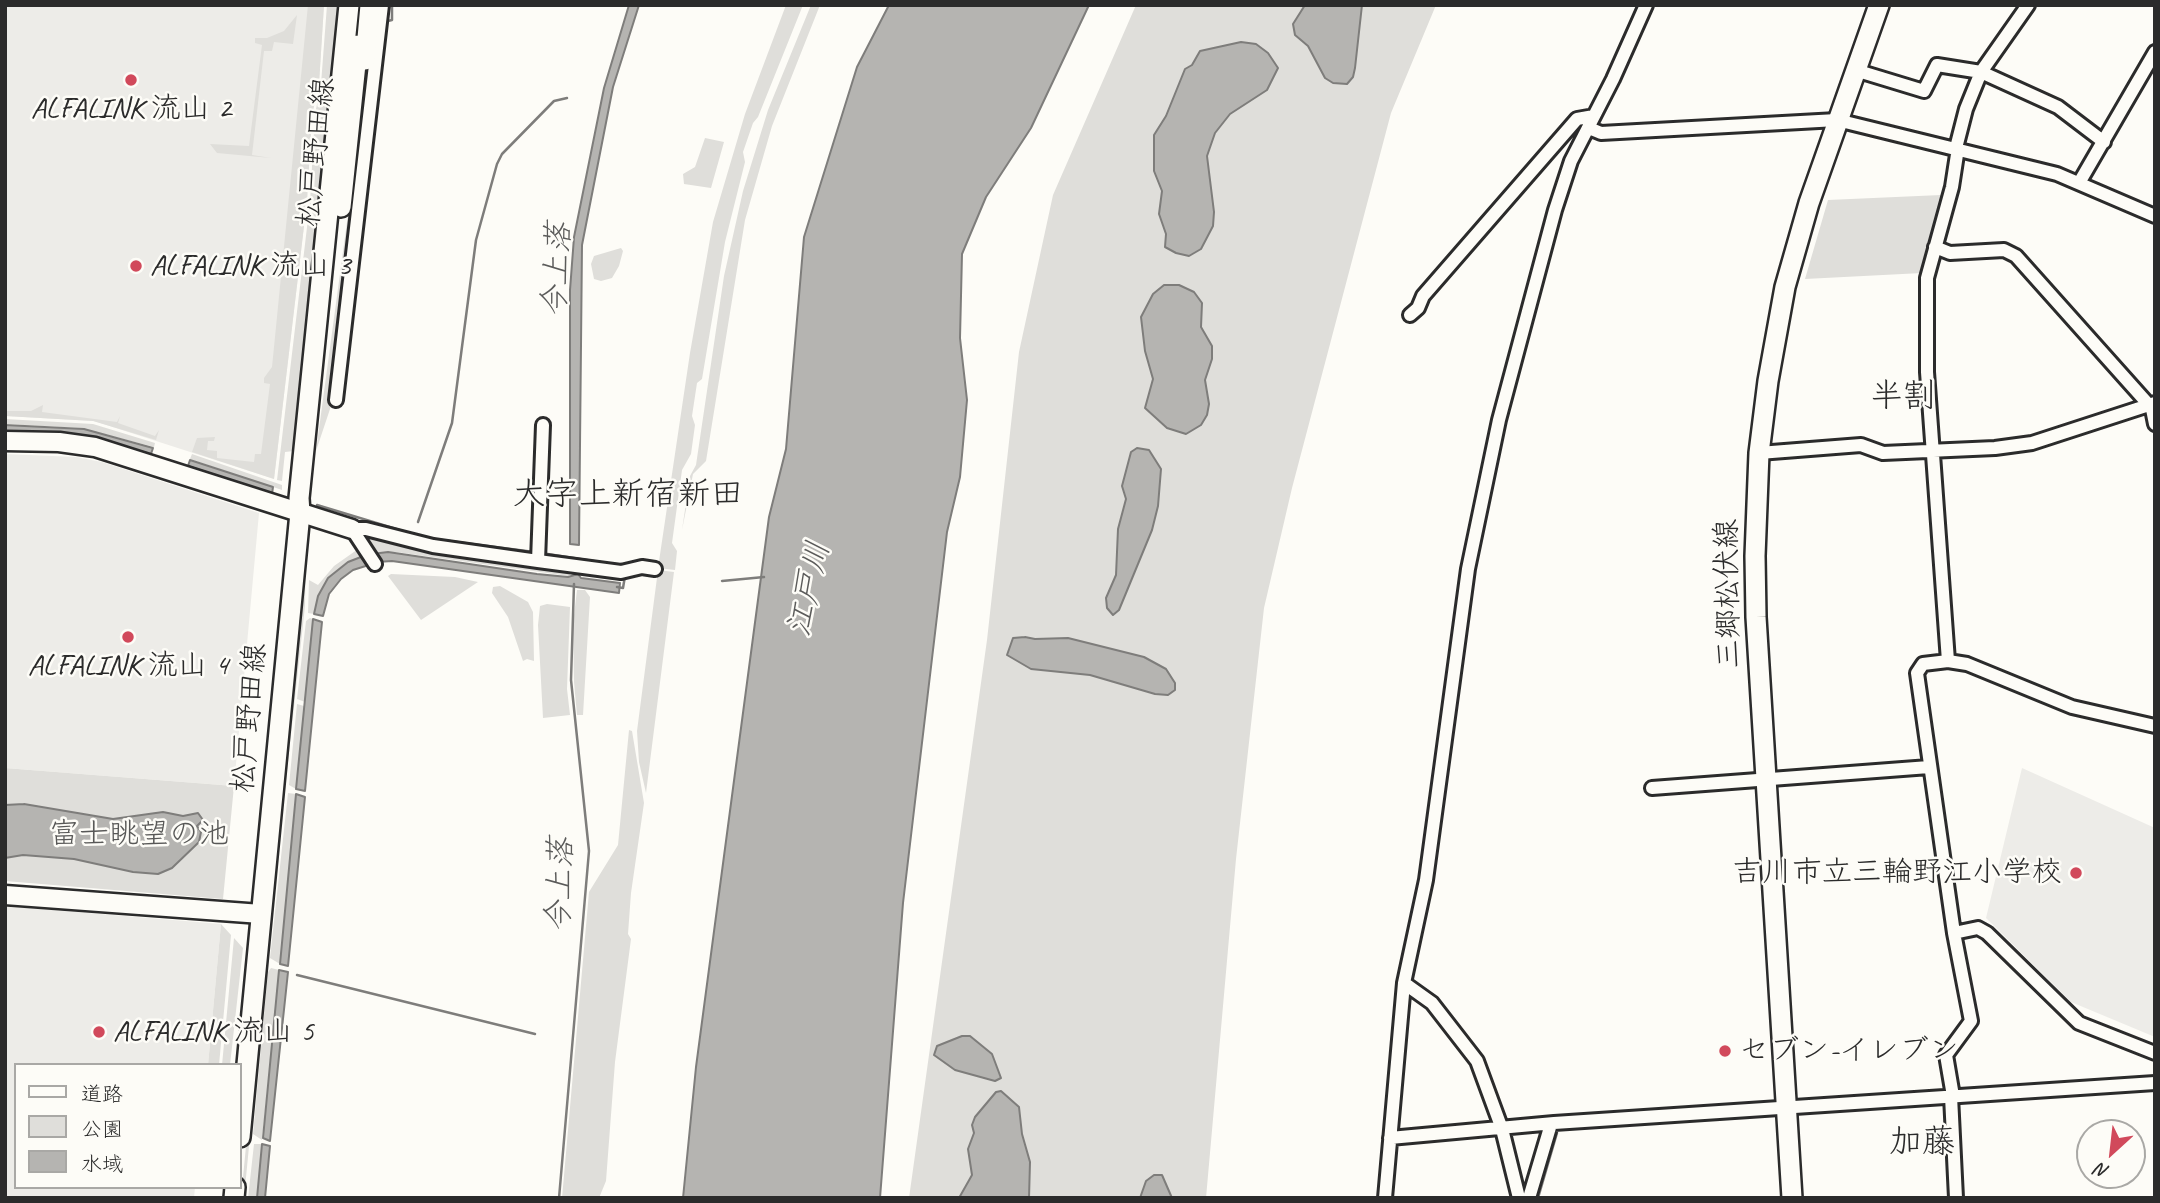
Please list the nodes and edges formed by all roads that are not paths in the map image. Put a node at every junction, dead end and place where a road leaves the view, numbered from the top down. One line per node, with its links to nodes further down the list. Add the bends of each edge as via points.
1 (349, 5): 27 (main road, 松戸野田線)
2 (362, 5): 13 (main road, 松戸野田線)
3 (370, 5): 13 (main road)
4 (382, 5): 20 (street)
5 (1646, 5): 12 (street)
6 (1879, 5): 9 (main road, 三郷松伏線)
7 (2028, 5): 10 (street)
8 (2155, 52): 14 (street)
9 (1855, 70): 10 (street, via 1924,90 1937,65); 11 (main road, 三郷松伏線)
10 (1981, 72): 14 (street, via 2057,107); 15 (street)
11 (1837, 120): 12 (street, via 1601,133); 15 (street); 26 (main road, 三郷松伏線, via 1785,287)
12 (1592, 122): 19 (street, via 1577,120); 40 (street, via 1571,161 1555,209 1499,420 1468,569 1426,880)
13 (350, 136): 27 (main road, 松戸野田線, via 307,487)
14 (2104, 142): 16 (street)
15 (1957, 148): 16 (street); 18 (street)
16 (2079, 183): 17 (street)
17 (2155, 216)
18 (1936, 247): 21 (street, via 1950,253 2004,250 2016,256); 25 (street, via 1927,278)
19 (1410, 316)
20 (336, 400)
21 (2152, 404): 22 (street); 25 (street, via 2032,443)
22 (2155, 424)
23 (542, 425): 29 (street)
24 (5, 441): 27 (street, via 96,447)
25 (1933, 451): 26 (street, via 1883,453 1861,445); 32 (street)
26 (1759, 453): 35 (main road, 三郷松伏線, via 1755,556)
27 (300, 513): 28 (street); 38 (main road, 松戸野田線)
28 (352, 529): 29 (street, via 433,546); 30 (street)
29 (539, 555): 31 (street, via 625,572)
30 (372, 559)
31 (655, 569)
32 (1948, 661): 33 (street, via 2072,707); 34 (street, via 1923,664 1917,673)
33 (2155, 726)
34 (1928, 767): 35 (street); 39 (street)
35 (1766, 781): 36 (street); 44 (main road, 三郷松伏線)
36 (1651, 788)
37 (5, 895): 38 (street)
38 (261, 915): 45 (main road, 松戸野田線)
39 (1954, 933): 41 (street, via 1978,928 1987,933 2079,1023); 43 (street, via 1971,1021 1946,1055)
40 (1404, 983): 47 (street, via 1432,1003 1477,1061); 48 (street)
41 (2155, 1053)
42 (2155, 1083): 43 (street)
43 (1952, 1096): 44 (street); 53 (street)
44 (1787, 1107): 46 (street); 52 (main road, 三郷松伏線)
45 (242, 1116)
46 (1550, 1124): 47 (street); 51 (street)
47 (1502, 1129): 48 (street); 50 (street)
48 (1390, 1138): 49 (street)
49 (1385, 1198)
50 (1519, 1198)
51 (1529, 1198)
52 (1792, 1198)
53 (1956, 1198)

